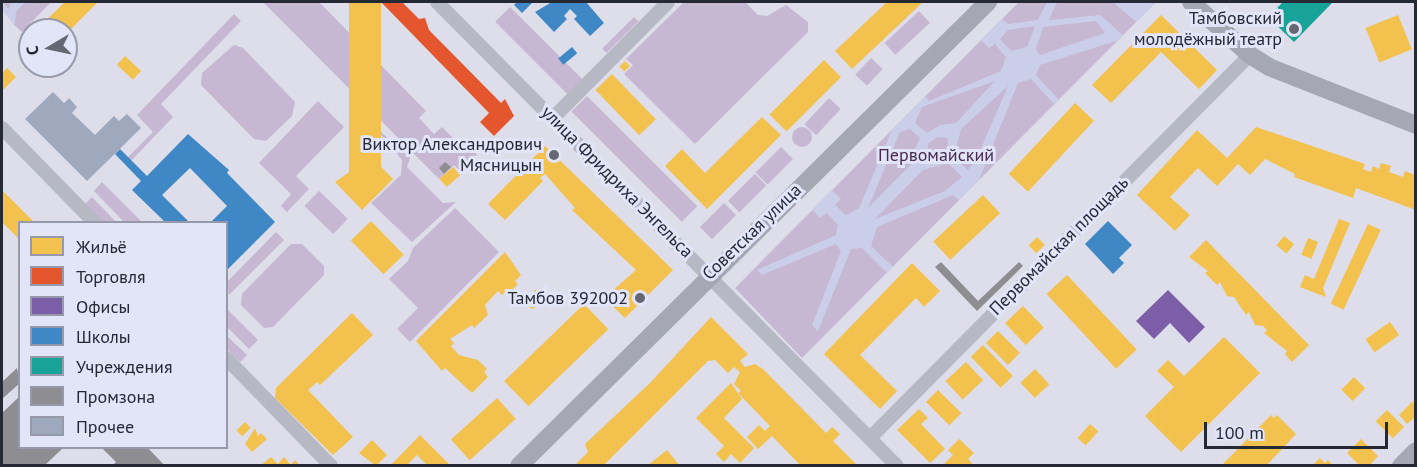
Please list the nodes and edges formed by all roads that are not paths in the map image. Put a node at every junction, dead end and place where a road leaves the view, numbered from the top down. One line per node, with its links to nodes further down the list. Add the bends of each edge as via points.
1 (437, 2): 6 (street, улица Фридриха Энгельса)
2 (668, 2): 6 (street)
3 (988, 2): 10 (main road, Советская улица)
4 (1191, 2): 5 (main road)
5 (1250, 55): 7 (main road, via 1290,77); 12 (street, Первомайская площадь)
6 (553, 118): 10 (street, улица Фридриха Энгельса)
7 (1416, 125)
8 (2, 128): 9 (street)
9 (93, 221)
10 (709, 275): 12 (street, улица Фридриха Энгельса); 15 (main road, Советская улица)
11 (228, 360): 14 (street)
12 (870, 438): 16 (street, улица Фридриха Энгельса)
13 (1416, 451): 17 (main road)
14 (331, 465)
15 (519, 465)
16 (897, 465)
17 (1401, 465)

